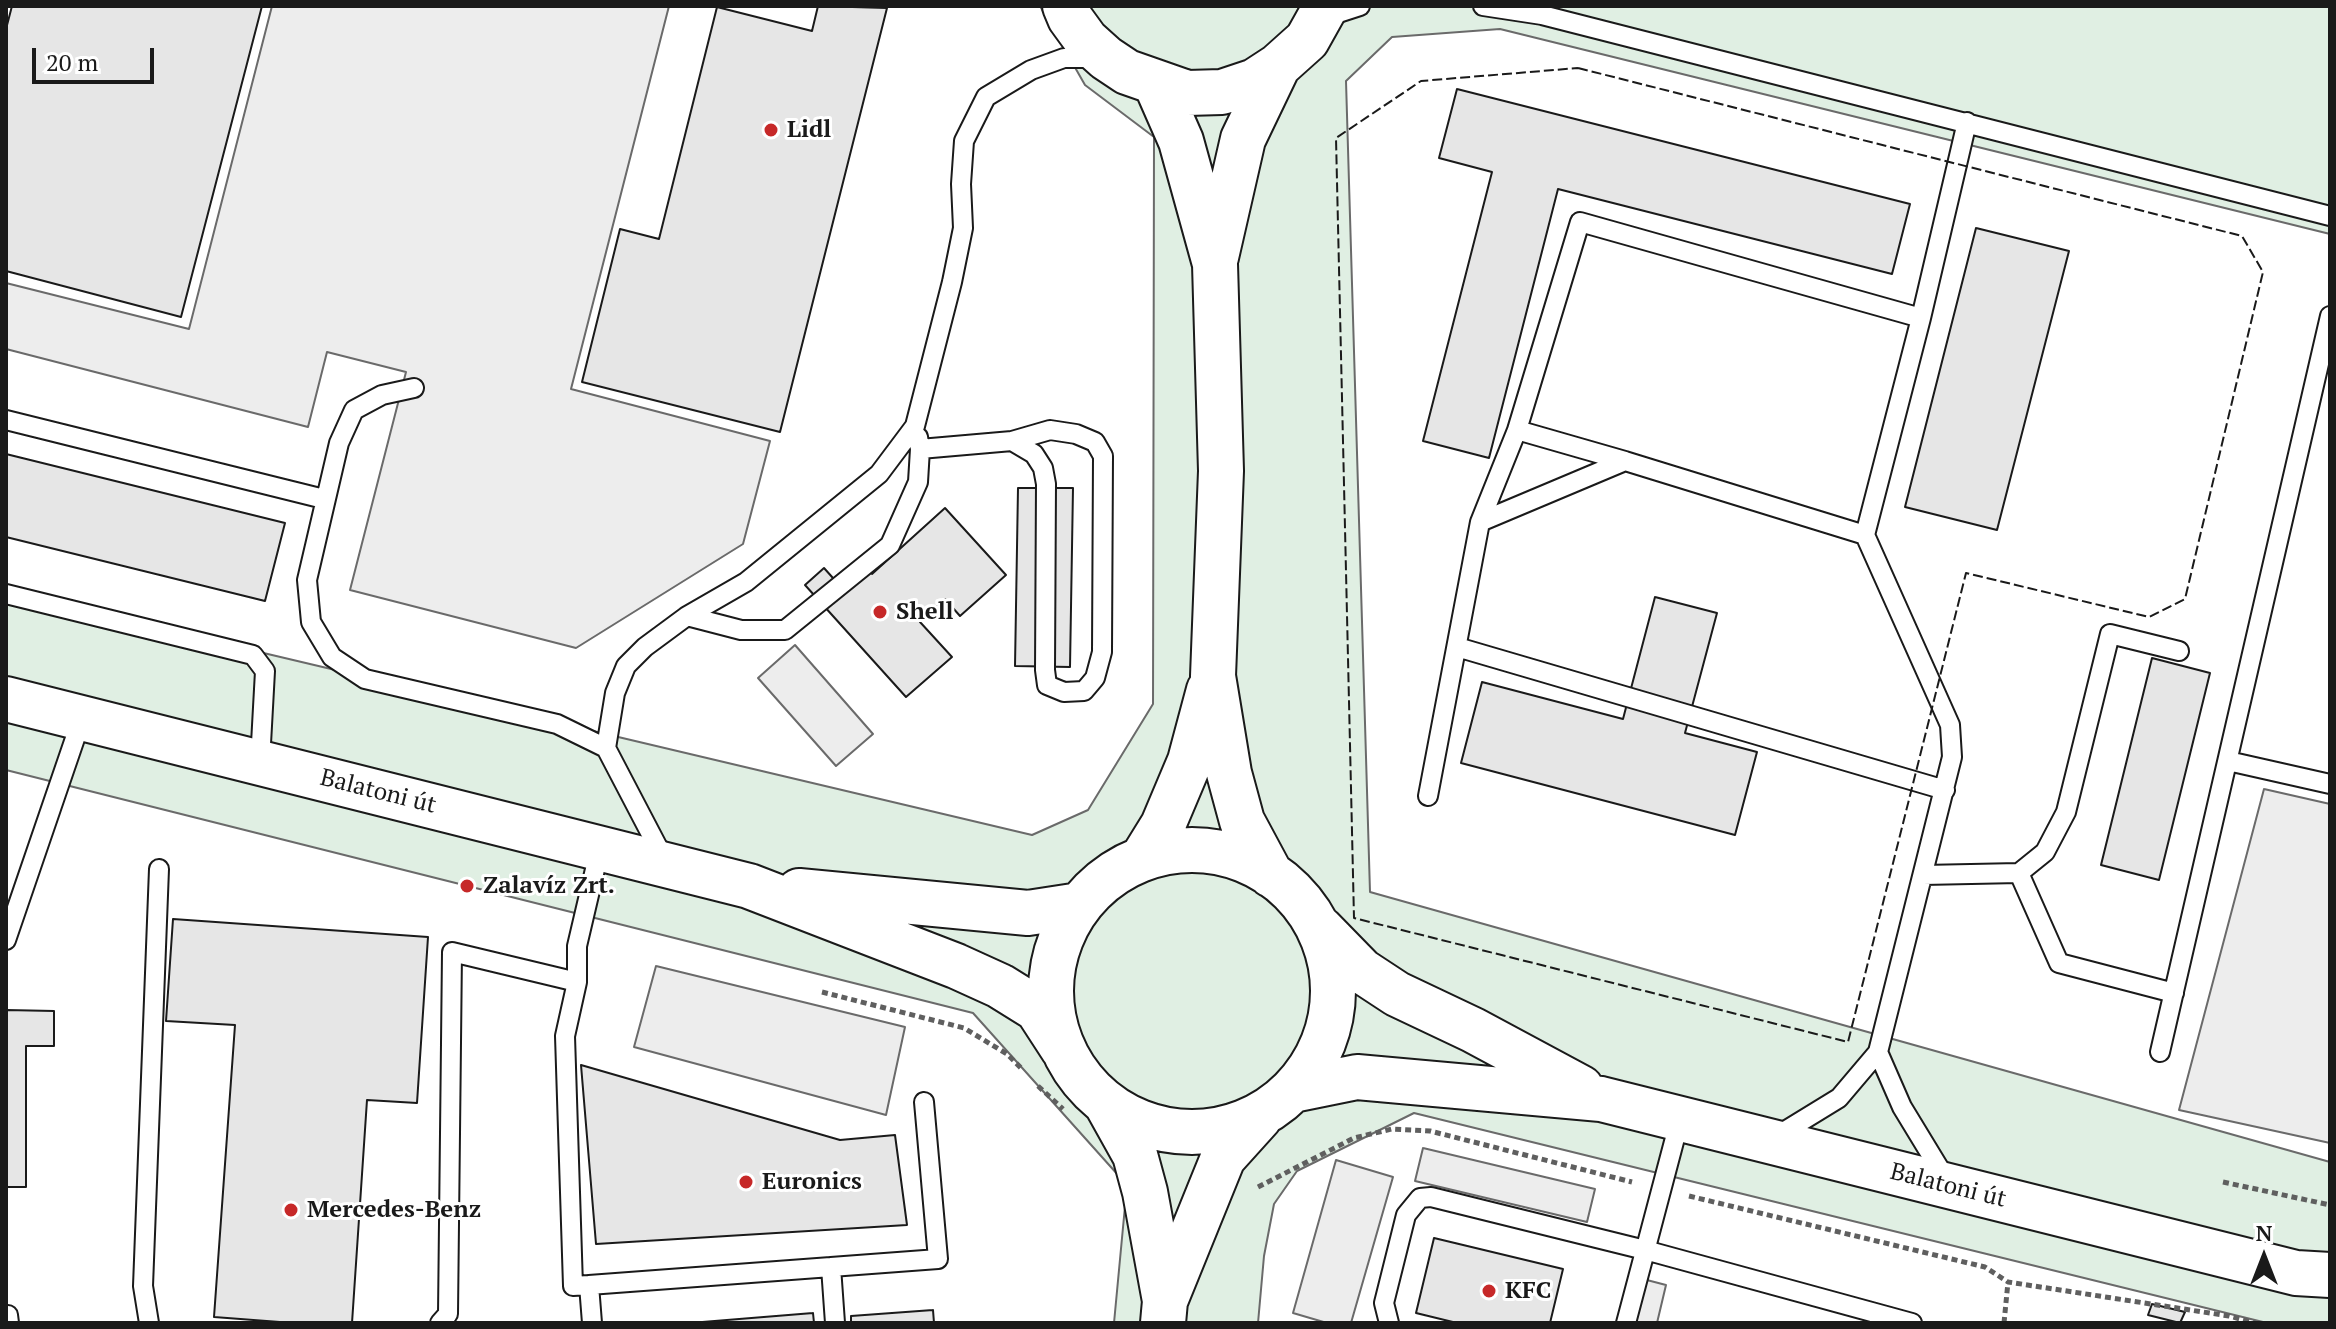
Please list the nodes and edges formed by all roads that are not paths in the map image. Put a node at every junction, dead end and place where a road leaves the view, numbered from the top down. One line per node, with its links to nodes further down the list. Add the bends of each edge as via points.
1 (1065, 6): 6 (main road, via 1086,40)
2 (1483, 6): 5 (lane)
3 (1519, 6): 5 (lane)
4 (1336, 10): 7 (main road)
5 (1542, 15): 9 (lane)
6 (1106, 58): 8 (main road); 16 (lane, via 1064,58 1031,70 986,97 964,141 963,228)
7 (1278, 66): 8 (main road, via 1222,92 1187,93); 11 (main road, via 1243,139)
8 (1156, 84): 11 (main road, via 1181,141)
9 (1967, 122): 10 (lane); 13 (lane)
10 (2330, 216)
11 (1215, 264): 28 (main road, via 1221,471)
12 (2330, 316): 32 (lane)
13 (1921, 318): 17 (lane, via 1580,222); 23 (lane)
14 (414, 388): 21 (lane, via 382,395 354,410)
15 (6, 420): 21 (lane)
16 (915, 426): 19 (lane); 25 (lane, via 879,474 746,582)
17 (1517, 430): 20 (lane); 22 (lane)
18 (1012, 441): 18 (lane, via 1050,430 1076,434 1095,442 1103,456 1102,652 1095,678 1084,691 1064,692 1047,685 1046,484 1034,454); 19 (lane)
19 (920, 449): 25 (lane, via 918,482 890,545 785,630 741,630)
20 (1625, 461): 22 (lane); 23 (lane)
21 (324, 499): 31 (lane, via 307,580 311,622 332,657 365,679 557,724)
22 (1480, 522): 26 (lane)
23 (1865, 535): 35 (lane, via 1950,725 1952,757)
24 (6, 594): 33 (lane, via 253,655 265,671)
25 (687, 616): 31 (lane, via 626,666 615,693)
26 (1457, 647): 35 (lane); 36 (lane)
27 (2179, 651): 41 (lane, via 2110,634 2066,812 2045,852)
28 (1213, 676): 38 (main road, via 1190,761); 42 (main road, via 1242,821)
29 (6, 699): 30 (main road, Balatoni út)
30 (82, 718): 33 (main road, Balatoni út); 47 (lane)
31 (606, 748): 39 (lane)
32 (2228, 761): 34 (lane); 49 (lane)
33 (260, 763): 37 (main road, Balatoni út)
34 (2330, 784)
35 (1945, 790): 43 (lane)
36 (1428, 796)
37 (600, 848): 39 (main road, Balatoni út); 48 (lane, via 577,946)
38 (1142, 859): 42 (main road, via 1195,850 1248,862); 45 (main road, via 1108,878)
39 (667, 865): 44 (main road, Balatoni út)
40 (159, 869): 67 (lane, via 143,1286)
41 (2019, 873): 43 (lane); 49 (lane, via 2059,963)
42 (1271, 875): 46 (main road)
43 (1923, 875): 51 (lane)
44 (749, 886): 45 (main road, Balatoni út, via 1028,913); 50 (main road, Balatoni út, via 1000,986 1037,1009)
45 (1080, 905): 50 (main road, via 1051,975 1055,1025)
46 (1316, 924): 53 (main road, via 1362,971 1397,994); 54 (main road, via 1332,973 1330,1023 1309,1070)
47 (6, 940)
48 (577, 982): 63 (lane, via 565,1036 573,1286); 68 (lane, via 452,952 448,1314)
49 (2174, 993): 52 (lane)
50 (1063, 1049): 56 (main road)
51 (1878, 1052): 58 (lane, via 1839,1098); 59 (lane, via 1902,1107)
52 (2160, 1052)
53 (1601, 1099): 54 (main road, via 1357,1077); 57 (main road, Balatoni út)
54 (1279, 1101): 56 (main road, via 1243,1123 1196,1132 1172,1131); 64 (main road, via 1223,1158)
55 (924, 1102): 61 (lane, via 938,1259)
56 (1085, 1107): 64 (main road, via 1135,1155)
57 (1680, 1119): 58 (main road, Balatoni út); 60 (lane)
58 (1769, 1141): 59 (main road, Balatoni út)
59 (1951, 1187): 62 (main road, Balatoni út)
60 (1645, 1250): 71 (lane, via 1420,1198 1406,1215 1384,1303); 72 (lane); 73 (lane)
61 (831, 1267): 63 (lane); 70 (lane)
62 (2319, 1279)
63 (589, 1285): 69 (lane)
64 (1164, 1312)
65 (6, 1315): 66 (lane)
66 (9, 1323)
67 (149, 1323)
68 (440, 1323)
69 (592, 1323)
70 (835, 1323)
71 (1389, 1323)
72 (1626, 1323)
73 (1912, 1323)

